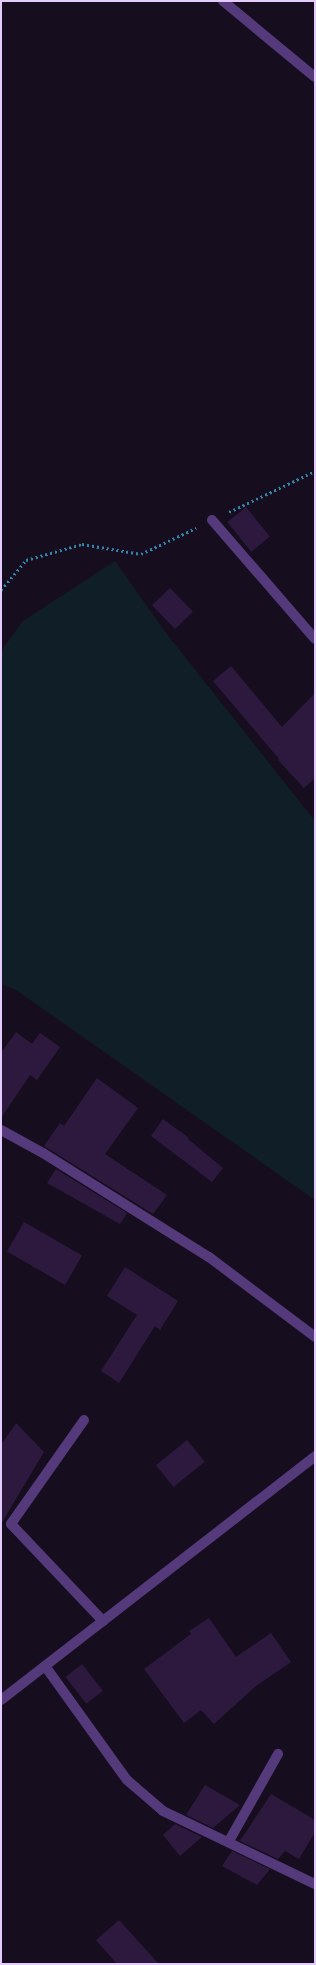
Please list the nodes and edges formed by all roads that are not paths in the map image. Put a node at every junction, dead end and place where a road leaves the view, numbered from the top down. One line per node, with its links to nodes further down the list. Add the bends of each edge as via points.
1 (223, 1): 2 (street)
2 (315, 77)
3 (212, 520): 4 (street)
4 (315, 639)
5 (1, 1130): 6 (street, via 208,1257)
6 (315, 1337)
7 (84, 1420): 9 (street, via 11,1524)
8 (315, 1456): 9 (street)
9 (103, 1620): 10 (street)
10 (45, 1666): 11 (street); 13 (street, via 127,1780 163,1811)
11 (1, 1700)
12 (278, 1754): 13 (street)
13 (229, 1841): 14 (street)
14 (315, 1884)

